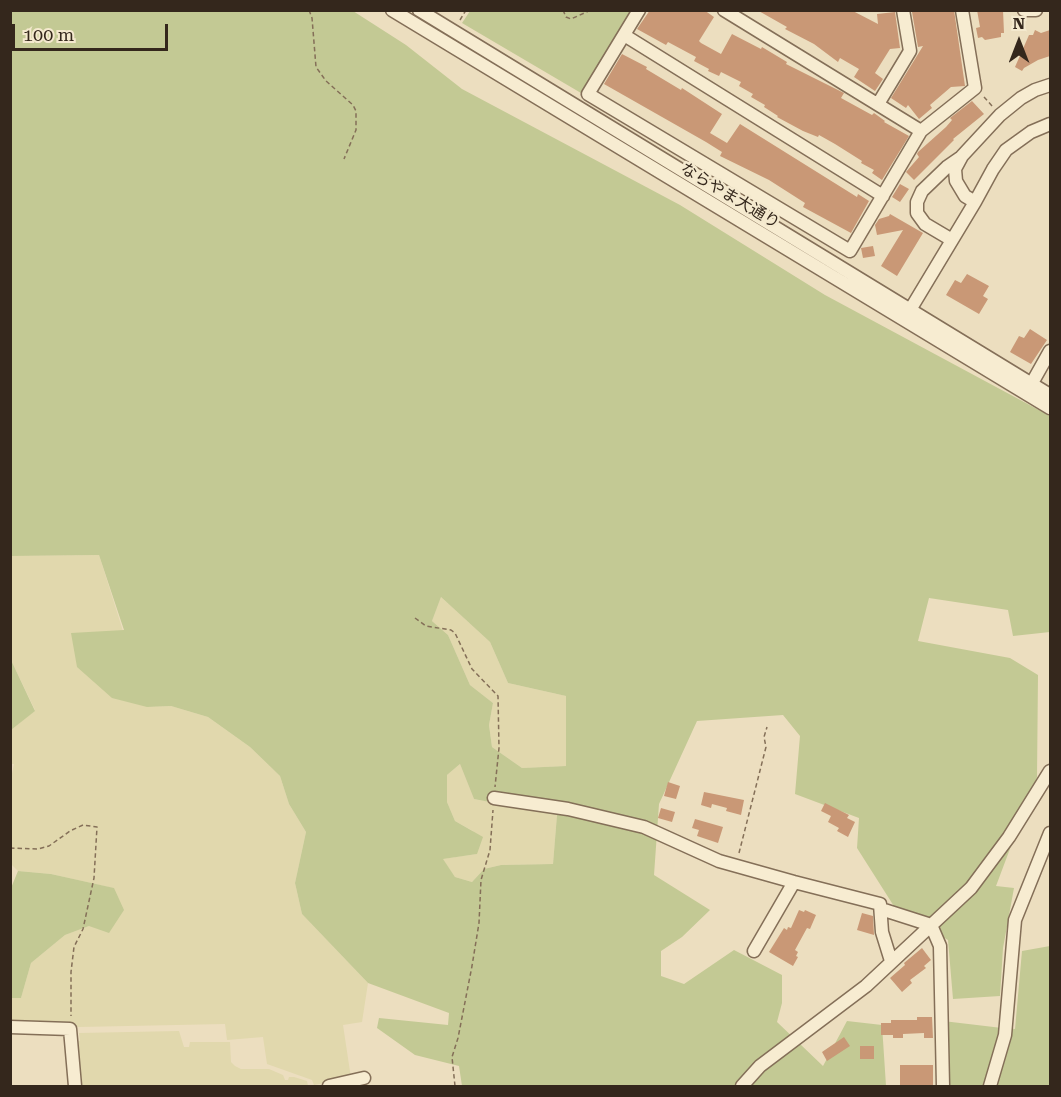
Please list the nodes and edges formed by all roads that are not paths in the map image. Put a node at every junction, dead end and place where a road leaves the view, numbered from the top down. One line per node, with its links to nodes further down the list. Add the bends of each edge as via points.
1 (392, 10): 18 (street, ならやま大通り)
2 (419, 10): 18 (street, ならやま大通り)
3 (639, 10): 9 (street)
4 (724, 10): 11 (street)
5 (903, 10): 11 (street, via 910,51)
6 (962, 10): 13 (street, via 975,88)
7 (1024, 10): 8 (street)
8 (1036, 10)
9 (624, 35): 15 (street); 15 (street, via 588,94 850,251)
10 (1050, 85): 14 (street, via 1021,98)
11 (878, 104): 13 (street)
12 (1050, 124): 16 (street, via 1006,150)
13 (921, 131): 15 (street)
14 (962, 156): 16 (street, via 955,169 956,181 965,196); 17 (street, via 922,191 917,202 917,213 925,224)
15 (883, 196)
16 (975, 202): 17 (street)
17 (952, 240): 18 (street)
18 (907, 315): 20 (street, ならやま大通り); 22 (street, ならやま大通り)
19 (1050, 351): 20 (street)
20 (1032, 383): 21 (street, ならやま大通り)
21 (1050, 395)
22 (1050, 408)
23 (1050, 771): 28 (street, via 971,888)
24 (494, 798): 26 (street, via 568,809 644,827 719,861)
25 (1050, 833): 37 (street, via 1015,920 1005,1035)
26 (794, 882): 27 (street, via 880,904); 29 (street)
27 (880, 909): 28 (street); 30 (street)
28 (931, 925): 30 (street); 36 (street, via 940,946)
29 (754, 951)
30 (891, 961): 35 (street, via 866,986 760,1066)
31 (10, 1027): 33 (street, via 70,1029)
32 (364, 1078): 34 (street)
33 (75, 1086)
34 (329, 1086)
35 (742, 1086)
36 (943, 1086)
37 (990, 1086)

